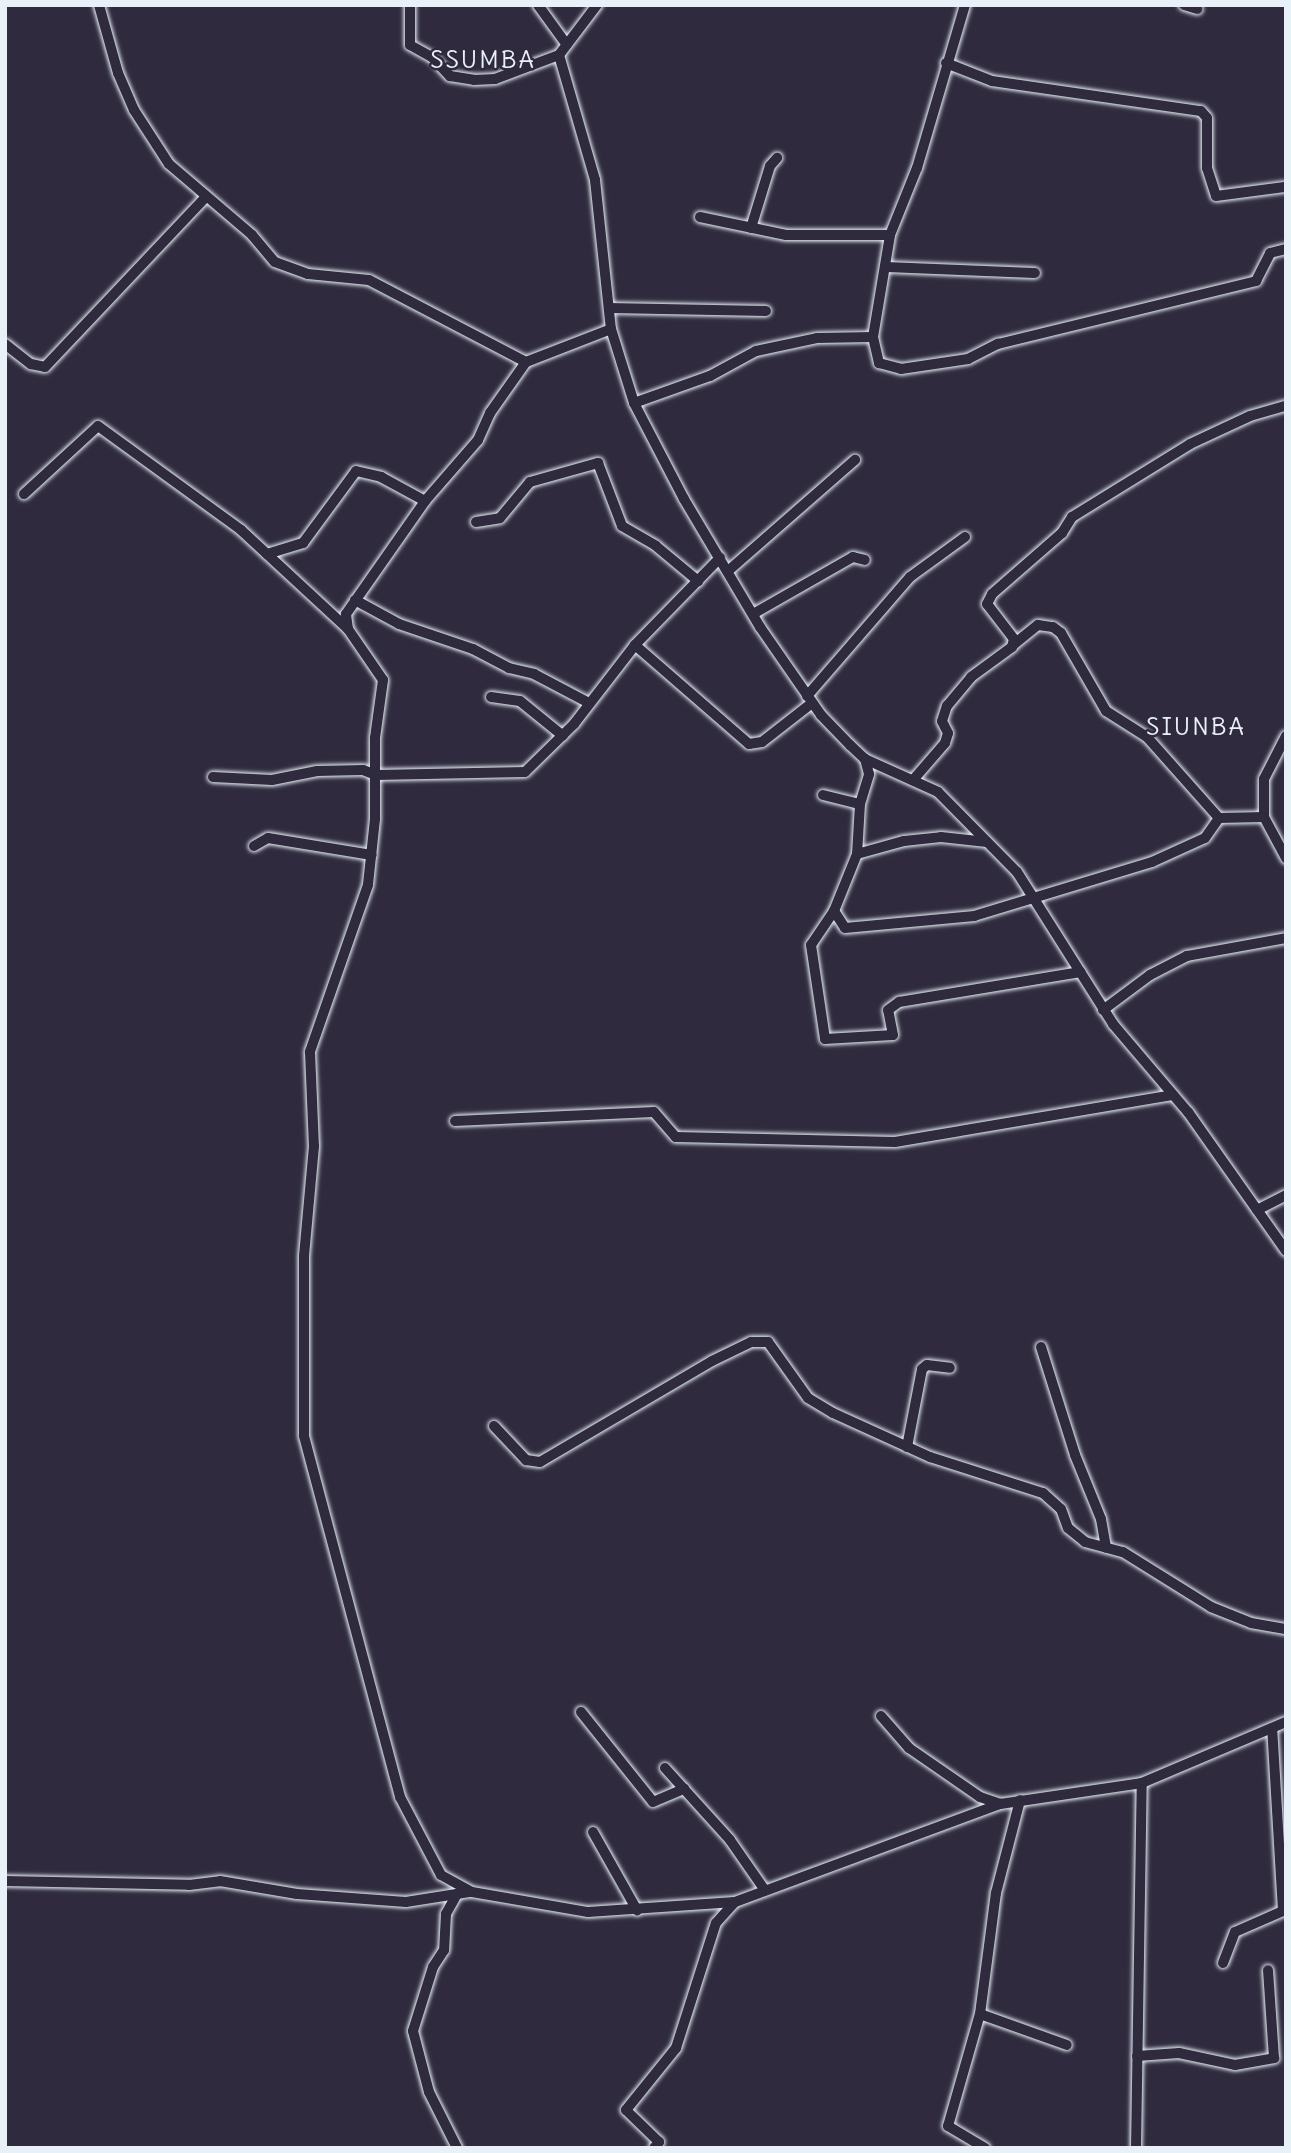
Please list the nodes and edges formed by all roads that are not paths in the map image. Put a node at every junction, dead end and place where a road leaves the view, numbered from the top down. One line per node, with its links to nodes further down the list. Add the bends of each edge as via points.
1 (99, 5): 13 (street, via 134,110 169,164)
2 (410, 5): 9 (street, via 410,45 456,79 495,79)
3 (538, 5): 8 (street)
4 (597, 5): 8 (street)
5 (965, 5): 10 (street)
6 (1184, 5): 7 (street)
7 (1197, 9)
8 (567, 45): 9 (street)
9 (559, 55): 20 (street, via 594,180)
10 (947, 63): 12 (street, via 992,81 1201,111 1207,118 1207,168 1216,196); 16 (street, via 917,168)
11 (777, 158): 15 (street, via 769,166)
12 (1284, 187)
13 (206, 197): 24 (street, via 45,367 30,365); 25 (street, via 252,234 275,262 308,274 369,280)
14 (700, 217): 15 (street)
15 (751, 228): 16 (street, via 786,235)
16 (890, 235): 18 (street)
17 (1286, 249): 23 (street, via 1270,253 1256,281 998,344 968,359 913,371 879,363)
18 (885, 267): 19 (street); 23 (street)
19 (1035, 273)
20 (609, 308): 21 (street); 22 (street)
21 (766, 311)
22 (611, 329): 25 (street); 26 (street)
23 (873, 337): 26 (street, via 786,342)
24 (5, 344)
25 (526, 362): 30 (street, via 490,413 478,440)
26 (634, 403): 34 (street)
27 (1286, 406): 42 (street, via 1250,416 1190,444 1072,517 1062,533 992,594 987,604 1014,639)
28 (855, 460): 36 (street)
29 (24, 494): 33 (street, via 98,426)
30 (425, 501): 33 (street, via 381,477 356,471 303,543); 38 (street)
31 (476, 522): 37 (street, via 500,518 530,482 598,463 622,526 656,546)
32 (965, 537): 44 (street, via 910,577)
33 (267, 554): 40 (street)
34 (720, 558): 36 (street); 37 (street)
35 (864, 560): 39 (street, via 853,557)
36 (728, 571): 39 (street)
37 (698, 581): 41 (street)
38 (355, 600): 40 (street, via 346,614); 45 (street, via 398,624 534,674)
39 (752, 614): 44 (street)
40 (348, 628): 49 (street, via 385,686 375,738)
41 (635, 645): 44 (street, via 750,744 762,742); 45 (street)
42 (1012, 646): 51 (street, via 971,677 947,706 942,721 948,733 945,743); 55 (street, via 1038,625 1053,626 1106,711 1147,737)
43 (491, 697): 46 (street, via 520,701)
44 (810, 699): 48 (street)
45 (589, 703): 46 (street)
46 (562, 736): 49 (street, via 522,773)
47 (1286, 736): 54 (street, via 1264,779)
48 (866, 759): 51 (street); 53 (street, via 869,774)
49 (376, 775): 50 (street, via 363,770 317,771 272,779); 58 (street)
50 (213, 777)
51 (913, 780): 56 (street, via 938,792)
52 (823, 795): 53 (street)
53 (860, 804): 59 (street)
54 (1264, 817): 55 (street); 60 (street)
55 (1219, 818): 61 (street, via 1205,838 1152,862)
56 (987, 842): 59 (street, via 941,837 904,841); 61 (street)
57 (254, 846): 58 (street, via 268,838)
58 (372, 855): 89 (street, via 360,911 310,1052 314,1146 304,1256 304,1436 400,1797 442,1875)
59 (857, 855): 62 (street)
60 (1286, 858)
61 (1033, 896): 62 (street, via 974,916 877,927 845,928); 64 (street)
62 (834, 911): 64 (street, via 811,945 810,956 825,1039 893,1035 888,1010 899,1002)
63 (1286, 938): 65 (street, via 1187,956)
64 (1081, 972): 65 (street)
65 (1103, 1010): 66 (street)
66 (1172, 1095): 67 (street, via 895,1142 676,1137 654,1112); 69 (street)
67 (456, 1121)
68 (1286, 1195): 69 (street)
69 (1257, 1210): 70 (street)
70 (1286, 1251)
71 (1041, 1347): 75 (street, via 1101,1520)
72 (950, 1368): 74 (street, via 927,1365 922,1369)
73 (494, 1426): 74 (street, via 526,1460 540,1462 712,1361 751,1342 768,1342 808,1398)
74 (907, 1447): 75 (street, via 1043,1493 1061,1509 1075,1536)
75 (1106, 1548): 76 (street, via 1139,1561 1211,1607 1251,1623)
76 (1286, 1629)
77 (581, 1712): 83 (street, via 653,1802)
78 (881, 1716): 85 (street, via 909,1748 980,1797)
79 (1286, 1722): 80 (street)
80 (1272, 1728): 82 (street); 93 (street, via 1283,1911 1235,1932)
81 (665, 1768): 83 (street)
82 (1142, 1783): 84 (street); 97 (street)
83 (684, 1789): 88 (street, via 730,1840)
84 (1020, 1800): 85 (street); 95 (street, via 996,1893)
85 (1000, 1804): 88 (street, via 830,1870)
86 (593, 1832): 92 (street)
87 (5, 1881): 90 (street, via 189,1885 220,1881 297,1894 406,1902)
88 (764, 1889): 91 (street)
89 (472, 1892): 90 (street); 92 (street, via 588,1912)
90 (457, 1894): 99 (street, via 446,1914 444,1950 433,1967 413,2031 429,2092)
91 (735, 1902): 92 (street); 100 (street, via 716,1923 676,2048 626,2110 659,2142)
92 (637, 1910)
93 (1223, 1963)
94 (1268, 1970): 98 (street)
95 (980, 2014): 96 (street); 101 (street, via 948,2126)
96 (1067, 2045)
97 (1138, 2056): 98 (street, via 1179,2053 1235,2064); 102 (street)
98 (1280, 2057)
99 (457, 2148)
100 (654, 2148)
101 (985, 2148)
102 (1136, 2148)

